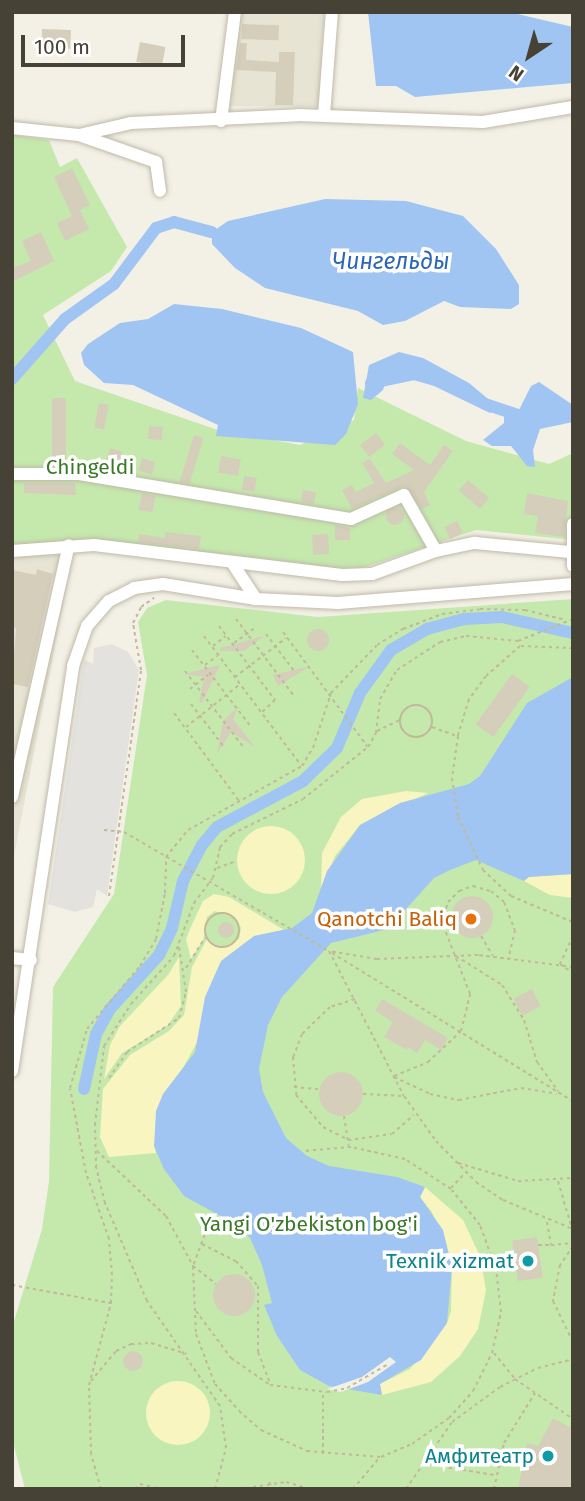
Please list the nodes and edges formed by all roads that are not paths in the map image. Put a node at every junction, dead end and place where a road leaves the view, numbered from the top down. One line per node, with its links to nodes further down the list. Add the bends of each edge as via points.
1 (235, 12): 5 (street)
2 (332, 12): 4 (street)
3 (573, 107): 4 (street, via 482,122)
4 (324, 115): 5 (street)
5 (221, 121): 7 (street, via 131,123)
6 (12, 128): 7 (street)
7 (79, 135): 8 (street, via 156,162)
8 (160, 191)
9 (12, 474): 13 (street, via 79,474 351,519 404,495)
10 (573, 524): 14 (street)
11 (69, 545): 12 (street); 15 (street); 19 (street)
12 (12, 551)
13 (436, 551): 14 (street, via 475,543); 15 (street, via 372,574)
14 (570, 552): 16 (street)
15 (233, 564): 18 (street)
16 (573, 566)
17 (573, 584): 18 (street, via 338,603)
18 (256, 599): 21 (street, via 163,584 134,589 109,601 87,625 73,666)
19 (12, 797)
20 (12, 958): 21 (street)
21 (31, 960): 22 (street)
22 (12, 1071)

